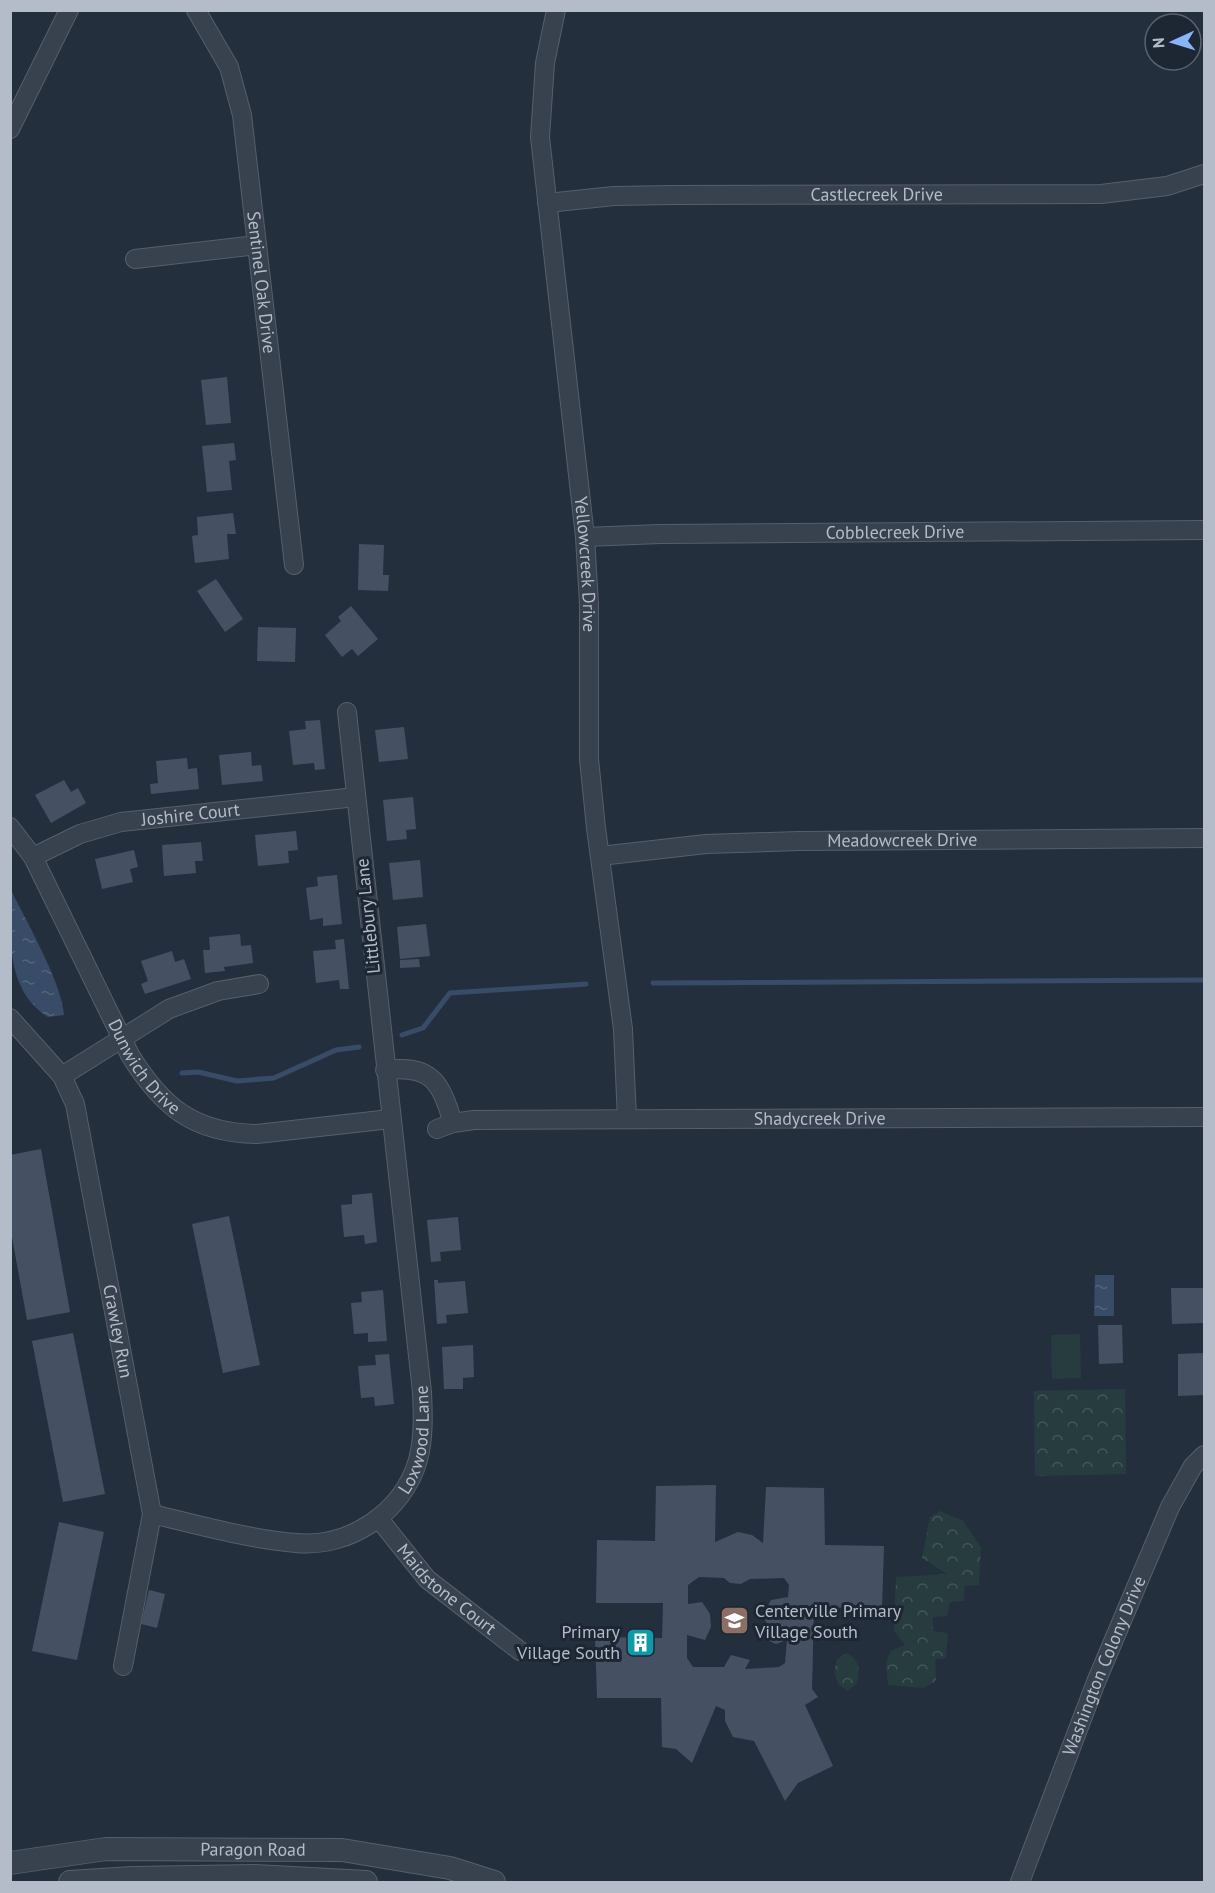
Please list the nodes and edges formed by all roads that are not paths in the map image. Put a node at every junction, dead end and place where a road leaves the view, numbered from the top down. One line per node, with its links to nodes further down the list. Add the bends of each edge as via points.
1 (69, 10): 4 (street)
2 (195, 10): 7 (street, Sentinel Oak Drive, via 229,67 237,91)
3 (556, 10): 6 (street, Yellowcreek Drive, via 542,87 540,137)
4 (10, 129)
5 (1204, 174): 6 (street, Castlecreek Drive, via 1167,186 1101,194 672,195)
6 (547, 203): 10 (street, Yellowcreek Drive)
7 (257, 245): 8 (street); 11 (street, Sentinel Oak Drive)
8 (135, 259)
9 (1204, 530): 10 (street, Cobblecreek Drive)
10 (585, 537): 16 (street, Yellowcreek Drive, via 589,759)
11 (294, 564)
12 (347, 712): 13 (street, Littlebury Lane)
13 (356, 797): 17 (street, Joshire Court, via 121,822 90,830); 21 (street, Littlebury Lane)
14 (10, 827): 17 (street, Dunwich Drive)
15 (1204, 838): 16 (street, Meadowcreek Drive, via 788,841 705,844)
16 (600, 856): 25 (street, Yellowcreek Drive, via 623,1029)
17 (33, 857): 20 (street, Dunwich Drive)
18 (259, 984): 20 (street, via 192,999 144,1023)
19 (10, 1018): 22 (street, Crawley Run)
20 (123, 1040): 22 (street); 24 (street, Dunwich Drive, via 145,1080 160,1097 177,1112 217,1130 257,1134)
21 (385, 1070): 24 (street, Littlebury Lane); 25 (street, Shadycreek Drive, via 408,1068 436,1082 447,1103 445,1126)
22 (62, 1076): 27 (street, Crawley Run, via 75,1104)
23 (1204, 1116): 25 (street, Shadycreek Drive)
24 (390, 1119): 28 (street, Loxwood Lane, via 423,1417 418,1461 395,1502)
25 (627, 1119)
26 (1204, 1455): 35 (street, Washington Colony Drive, via 1192,1466 1170,1507 1096,1682)
27 (152, 1514): 28 (street, Loxwood Lane, via 297,1543 337,1539); 30 (street, Crawley Run)
28 (379, 1519): 29 (street, Maidstone Court, via 427,1579)
29 (520, 1651)
30 (123, 1666)
31 (10, 1863): 34 (street, Paragon Road, via 106,1849 332,1850 450,1868)
32 (70, 1882): 33 (street, Paragon Road, via 255,1876)
33 (366, 1882)
34 (494, 1882)
35 (1020, 1882)

